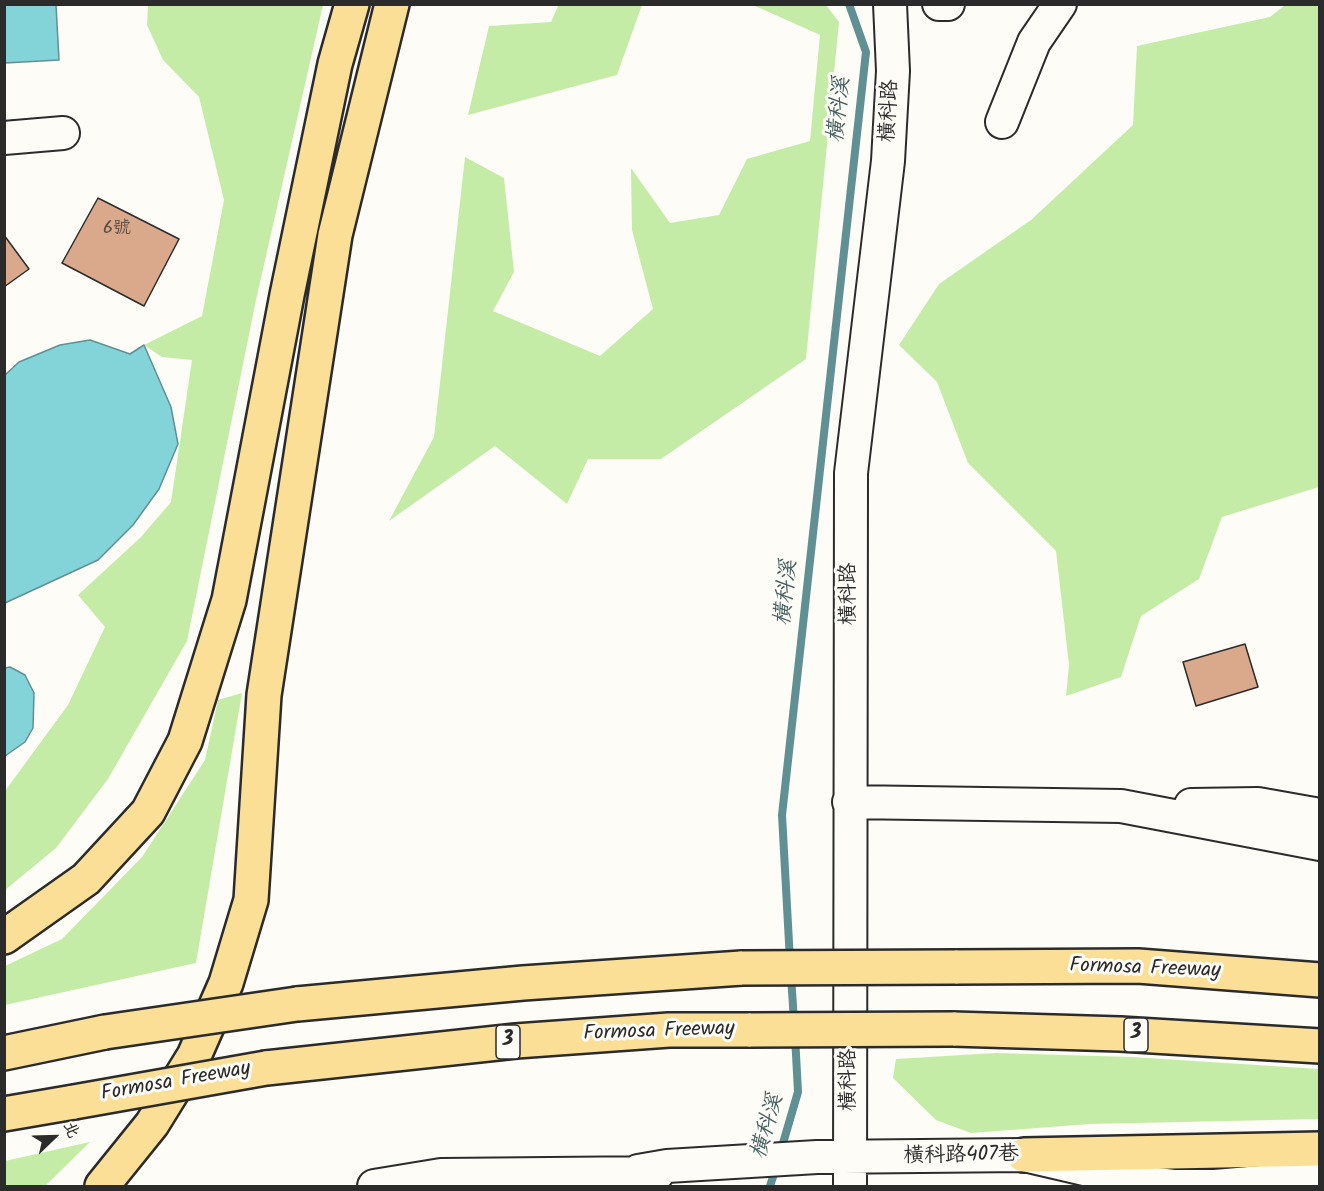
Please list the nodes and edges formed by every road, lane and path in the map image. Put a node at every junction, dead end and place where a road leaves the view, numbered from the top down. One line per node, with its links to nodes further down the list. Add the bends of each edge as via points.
1 (352, 4): 14 (highway, via 335,64 287,295 229,600 184,741 148,812 86,879)
2 (392, 4): 23 (highway, via 335,235 264,695 251,900 226,983 194,1056 152,1124)
3 (891, 4): 10 (street, 橫科路, via 893,71 888,161 850,473)
4 (939, 4): 5 (street)
5 (948, 4)
6 (1060, 4): 7 (street, via 1034,42)
7 (1002, 122)
8 (63, 134): 9 (street)
9 (4, 138)
10 (849, 802): 11 (street); 21 (street, 橫科路)
11 (1121, 806): 12 (street, via 1258,804); 13 (street)
12 (1320, 815)
13 (1320, 844)
14 (4, 937)
15 (1320, 980): 17 (highway, Formosa Freeway, bridge, via 1138,966 742,969 523,983 297,1004 105,1032)
16 (1320, 1046): 18 (highway, Formosa Freeway / 3, bridge, via 953,1029 669,1030 516,1041 266,1068)
17 (4, 1053)
18 (4, 1114)
19 (1320, 1149): 20 (highway)
20 (1024, 1155): 21 (street, 橫科路407巷); 22 (street, 橫科路407巷, via 1173,1186)
21 (850, 1172): 24 (street, 橫科路407巷, via 817,1161 657,1170 441,1175)
22 (1320, 1177)
23 (102, 1186)
24 (374, 1186)

